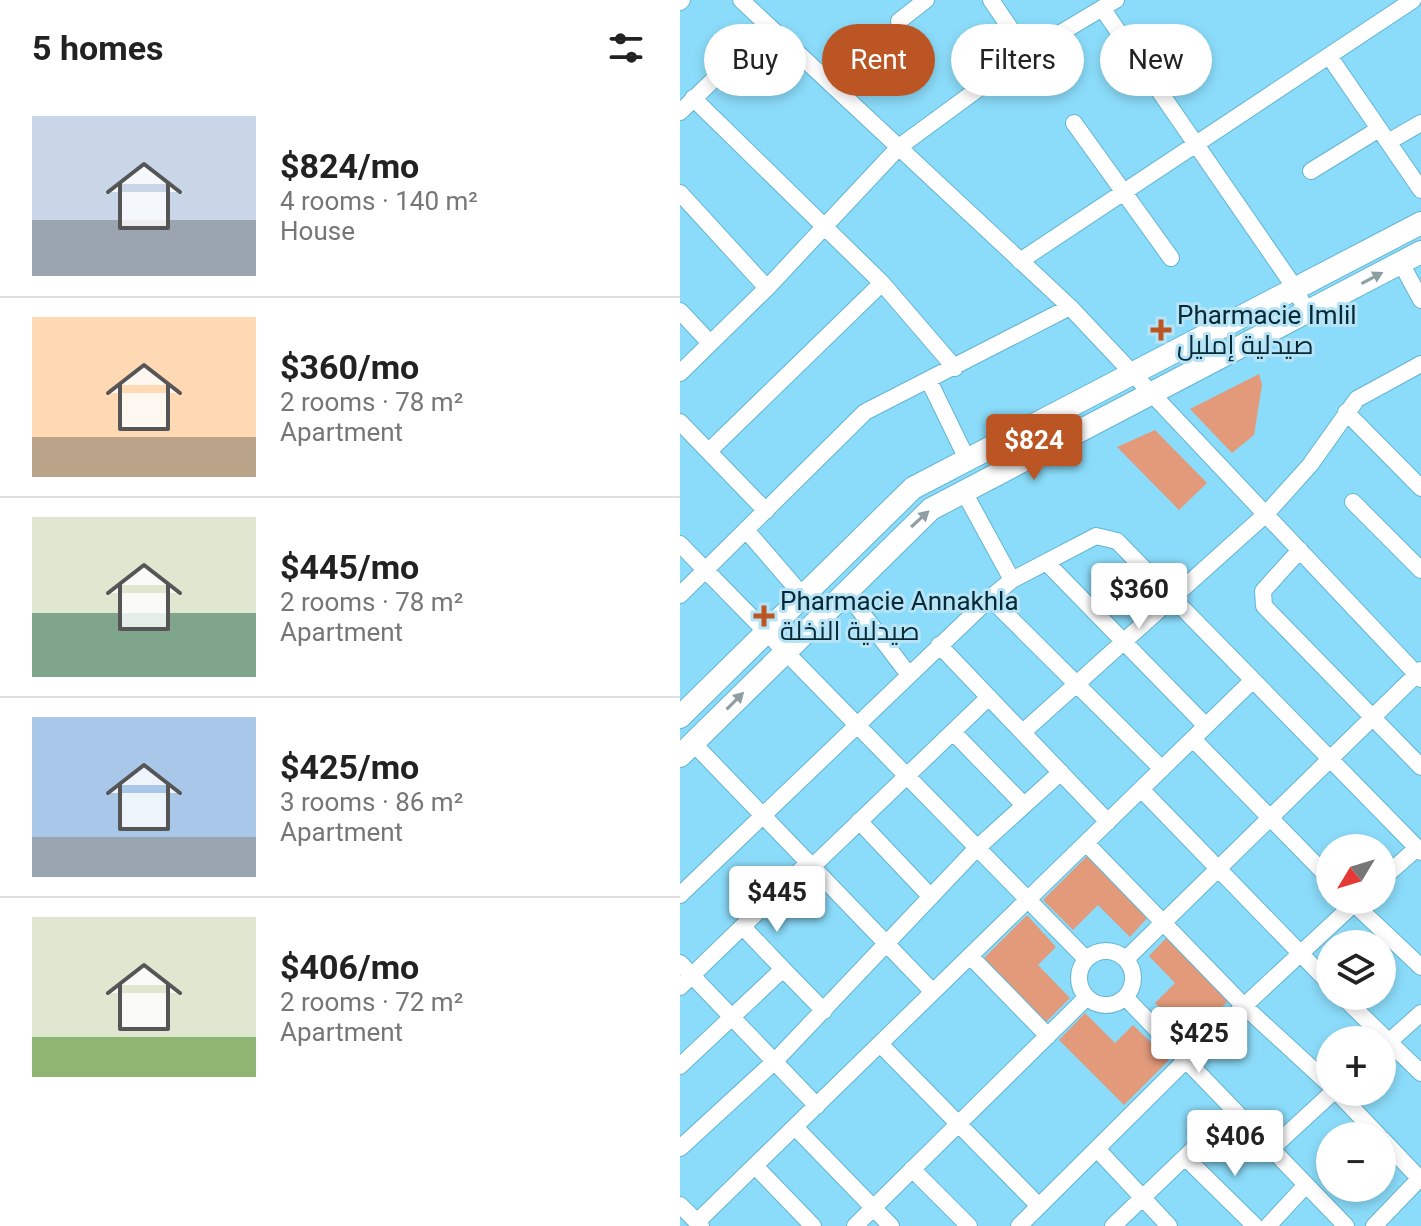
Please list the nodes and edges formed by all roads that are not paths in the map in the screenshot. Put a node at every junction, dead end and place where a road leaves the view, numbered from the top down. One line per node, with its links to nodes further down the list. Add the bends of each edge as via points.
1 (741, 0): 8 (street)
2 (926, 0): 7 (street)
3 (991, 0): 9 (street)
4 (1413, 0): 6 (street)
5 (1109, 4): 10 (street); 20 (street)
6 (1392, 6): 11 (street)
7 (899, 21)
8 (767, 24)
9 (1007, 24)
10 (1076, 24)
11 (1329, 56): 19 (street); 20 (street)
12 (806, 60): 21 (street)
13 (704, 88): 15 (street)
14 (968, 96): 21 (street)
15 (693, 98): 16 (street); 27 (street)
16 (680, 112)
17 (1074, 123): 25 (street)
18 (1421, 123): 19 (street)
19 (1383, 135): 22 (street); 23 (street)
20 (1194, 146): 25 (street); 34 (street)
21 (899, 147): 27 (street); 30 (street)
22 (1311, 171)
23 (1421, 190)
24 (680, 193): 33 (street)
25 (1123, 193): 29 (street); 30 (street)
26 (1421, 223): 34 (main road)
27 (822, 227): 32 (street); 33 (street)
28 (1421, 252): 31 (main road)
29 (1171, 258)
30 (1020, 261): 36 (street)
31 (1401, 263): 35 (street); 38 (main road, one-way to 31)
32 (882, 283): 40 (street); 48 (street)
33 (767, 288): 39 (street)
34 (1295, 288): 38 (street); 43 (main road)
35 (1421, 300)
36 (1070, 307): 40 (street); 43 (street)
37 (680, 311): 39 (street)
38 (1307, 313): 45 (main road)
39 (710, 343): 42 (street)
40 (955, 368): 44 (street)
41 (1420, 368): 46 (street, via 1364,394)
42 (680, 373)
43 (1135, 374): 45 (street); 49 (main road)
44 (929, 381): 49 (street); 53 (street, via 865,412)
45 (1154, 394): 51 (main road); 54 (street)
46 (1346, 412): 50 (street); 54 (street, via 1310,465)
47 (680, 422): 48 (street)
48 (709, 451): 53 (street)
49 (967, 459): 64 (main road, via 913,488)
50 (1421, 488)
51 (964, 492): 61 (street); 62 (main road, one-way to 51, via 918,520)
52 (1353, 502): 60 (street)
53 (766, 511): 55 (street)
54 (1266, 514): 57 (street); 65 (street)
55 (746, 530): 59 (street); 64 (street)
56 (680, 544): 59 (street)
57 (1300, 550): 71 (street); 77 (street, via 1263,591 1264,606)
58 (1046, 562): 61 (street); 65 (street, via 1096,536 1107,537 1117,541); 68 (street)
59 (705, 569): 63 (street); 67 (street)
60 (1421, 570)
61 (1012, 580): 66 (street)
62 (846, 592): 70 (main road); 72 (street)
63 (680, 595)
64 (803, 596): 67 (main road)
65 (1169, 597): 68 (street); 73 (street)
66 (990, 598): 69 (street); 74 (street)
67 (765, 633): 70 (street); 76 (main road)
68 (1121, 641): 74 (street); 79 (street)
69 (939, 645): 72 (street); 75 (street)
70 (785, 652): 78 (street); 83 (main road, one-way to 70)
71 (1419, 674): 77 (street)
72 (909, 675): 78 (street)
73 (1252, 681): 79 (street); 84 (street)
74 (1076, 683): 81 (street); 86 (street)
75 (989, 697): 80 (street); 81 (street)
76 (680, 717)
77 (1372, 718): 84 (street); 85 (street)
78 (857, 726): 88 (street); 91 (street)
79 (1206, 726): 82 (street)
80 (953, 732): 88 (street); 90 (street)
81 (1023, 732): 87 (street)
82 (1193, 739): 86 (street); 92 (street)
83 (687, 750): 91 (street)
84 (1330, 759): 92 (street); 97 (street)
85 (1421, 767)
86 (1162, 769): 89 (street)
87 (1061, 772): 90 (street); 94 (street)
88 (904, 775): 93 (street); 96 (street)
89 (1141, 789): 94 (street); 101 (street)
90 (1023, 804): 96 (street)
91 (762, 815): 99 (street); 102 (street)
92 (1271, 817): 98 (street); 101 (street)
93 (859, 821): 99 (street); 103 (street)
94 (1108, 822): 95 (street)
95 (1086, 843): 104 (street); 107 (street)
96 (976, 849): 103 (street); 104 (street)
97 (1419, 850): 100 (street)
98 (1316, 864)
99 (810, 865): 108 (street); 109 (street)
100 (1396, 868)
101 (1217, 870): 107 (street); 110 (street)
102 (680, 895)
103 (931, 897): 109 (street)
104 (1027, 901): 111 (street); 112 (street)
105 (1340, 914): 110 (street)
106 (1367, 914): 114 (street)
107 (1163, 923): 113 (street); 121 (street)
108 (743, 927): 115 (street); 117 (street)
109 (888, 945): 118 (street); 123 (street)
110 (1300, 953): 116 (street); 121 (street)
111 (970, 956): 118 (street); 127 (street)
112 (1086, 959): 113 (street, via 1102,951); 119 (street, via 1079,983)
113 (1126, 959): 120 (street, via 1134,974)
114 (1421, 967)
115 (783, 969): 123 (street); 125 (street)
116 (1316, 970)
117 (684, 975): 125 (street)
118 (933, 992): 129 (street)
119 (1087, 997): 120 (street, via 1111,1005); 127 (street)
120 (1126, 998): 131 (street)
121 (1245, 1007): 131 (street); 134 (street)
122 (1354, 1010): 126 (street)
123 (824, 1011): 132 (street)
124 (1421, 1013): 128 (street)
125 (732, 1018): 132 (street); 133 (street)
126 (1368, 1026)
127 (1048, 1036): 141 (street)
128 (1396, 1036)
129 (880, 1044): 136 (street); 141 (street)
130 (1396, 1054): 135 (street)
131 (1186, 1060): 139 (street); 144 (street)
132 (775, 1061): 136 (street); 143 (street)
133 (680, 1066)
134 (1316, 1072)
135 (1421, 1073)
136 (817, 1106): 142 (street)
137 (1319, 1106): 145 (street)
138 (1349, 1106): 140 (street)
139 (1234, 1110): 145 (street); 147 (street)
140 (1364, 1122)
141 (960, 1123): 149 (street); 153 (street)
142 (795, 1127): 148 (street); 154 (street)
143 (680, 1148)
144 (1097, 1149): 152 (street); 153 (street)
145 (1271, 1149): 151 (street)
146 (1396, 1154): 150 (street)
147 (1187, 1159): 152 (street); 163 (street)
148 (755, 1166): 155 (street); 156 (street)
149 (912, 1169): 154 (street); 159 (street)
150 (1420, 1178): 166 (street)
151 (1306, 1185): 164 (street); 165 (street)
152 (1143, 1199): 161 (street); 162 (street)
153 (1039, 1206): 160 (street)
154 (874, 1208): 157 (street); 158 (street)
155 (689, 1218)
156 (813, 1226)
157 (855, 1226)
158 (891, 1226)
159 (969, 1226)
160 (1019, 1226)
161 (1113, 1226)
162 (1169, 1226)
163 (1255, 1226)
164 (1268, 1226)
165 (1346, 1226)
166 (1374, 1226)

